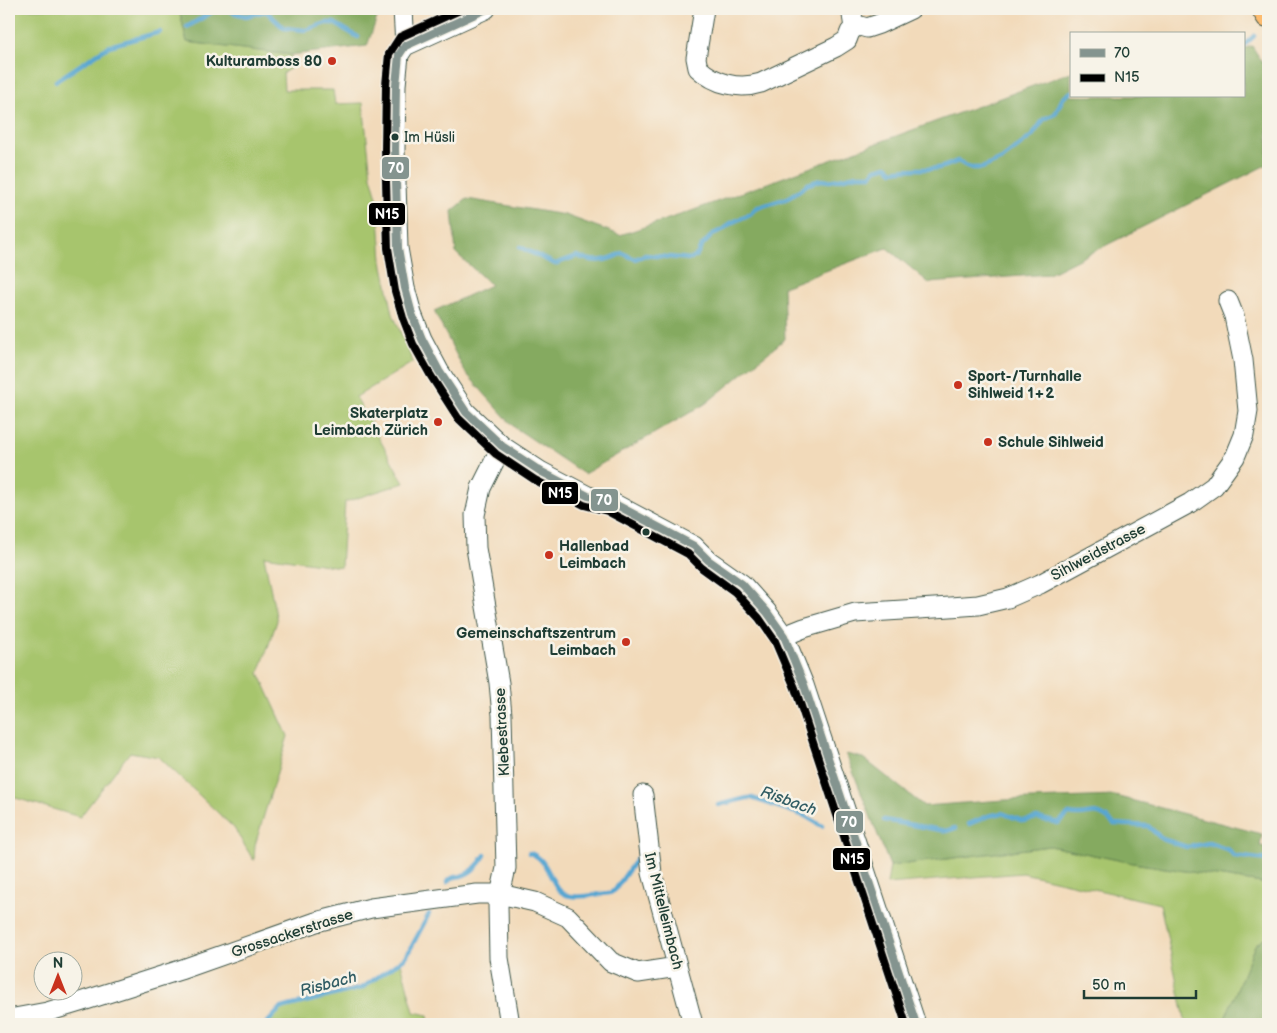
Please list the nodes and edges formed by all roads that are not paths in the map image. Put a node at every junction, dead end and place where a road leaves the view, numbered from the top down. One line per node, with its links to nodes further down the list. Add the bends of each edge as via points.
1 (403, 9): 9 (street)
2 (486, 9): 9 (street)
3 (704, 9): 8 (street, via 696,58 698,68 715,81 738,86 761,83 836,47)
4 (854, 9): 8 (street)
5 (911, 9): 8 (street, via 867,28)
6 (1264, 9): 7 (main road)
7 (1268, 16)
8 (854, 28)
9 (405, 46): 11 (street, via 400,51 397,66 395,149 398,248 404,288 419,331 439,371 466,412)
10 (1228, 301): 12 (street, Sihlweidstrasse, via 1243,360 1248,411 1235,457 1214,486 1190,503 1008,598 959,606 855,613)
11 (502, 446): 12 (street, via 540,471 588,496 611,502 694,546 742,584); 14 (street, Klebestrasse, via 481,488 475,515 476,548 502,715 506,868)
12 (784, 636): 19 (street, via 804,685)
13 (643, 795): 15 (street, Im Mittelleimbach, via 652,873)
14 (500, 894): 15 (street, Grossackerstrasse, via 535,902 568,917 611,962 638,973); 16 (street, Grossackerstrasse, via 371,908 316,922 80,1002); 17 (street, Klebestrasse, via 499,958)
15 (677, 967): 18 (street, Im Mittelleimbach)
16 (9, 1019)
17 (510, 1024)
18 (693, 1024)
19 (916, 1024)

